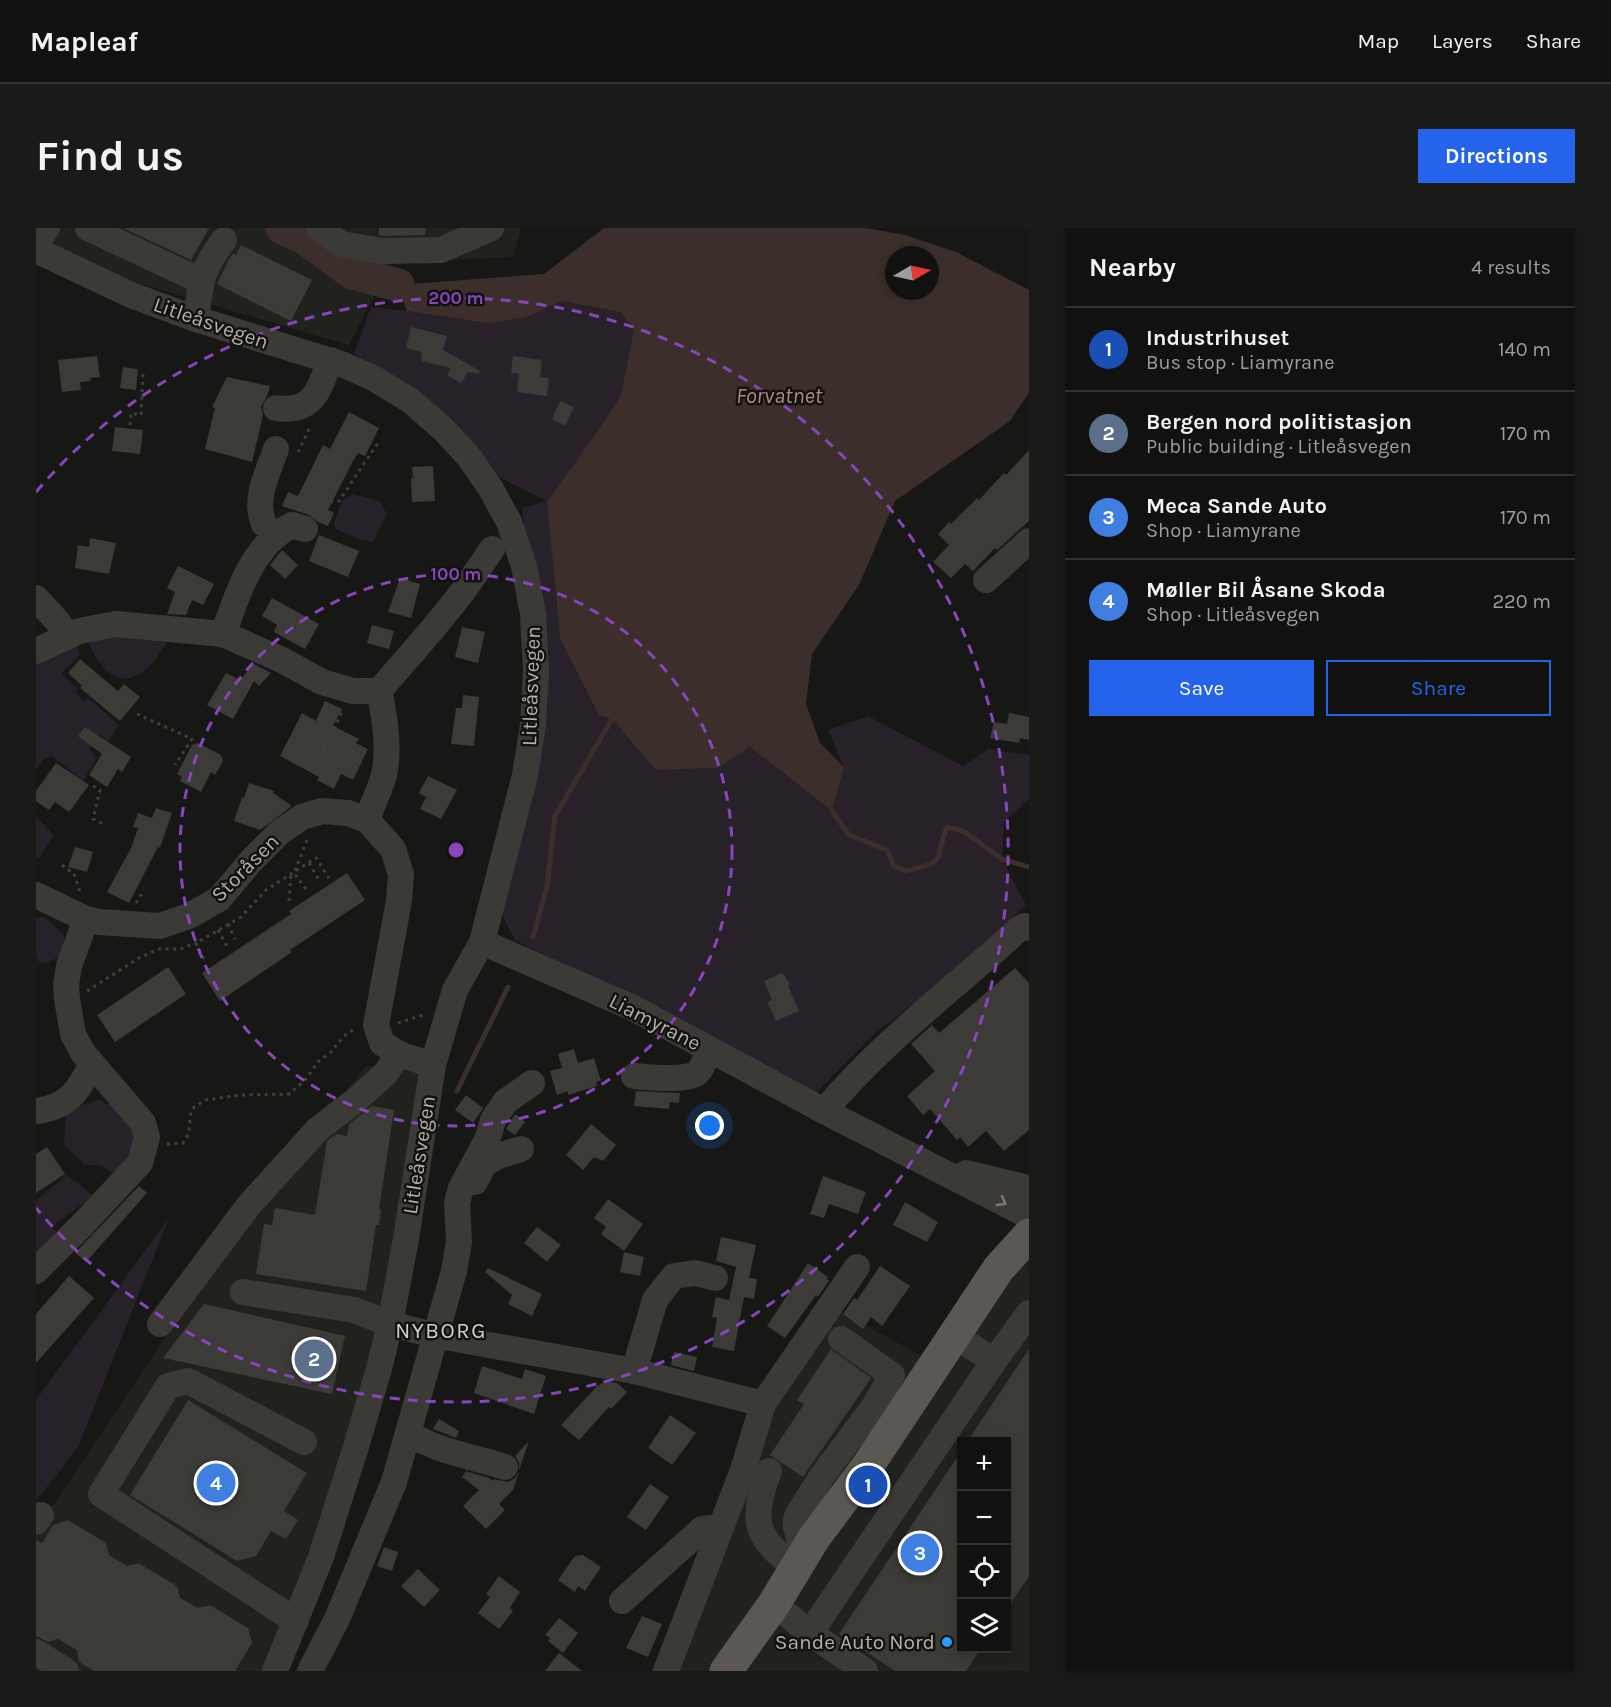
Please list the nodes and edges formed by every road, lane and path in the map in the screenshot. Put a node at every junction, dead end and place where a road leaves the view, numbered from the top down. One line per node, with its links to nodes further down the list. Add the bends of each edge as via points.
1 (47, 228): 6 (street)
2 (88, 228): 8 (street)
3 (319, 228): 4 (street, via 341,244 382,250 441,250)
4 (491, 228)
5 (224, 240): 8 (street, via 207,264)
6 (36, 244)
7 (36, 250): 9 (street, Litleåsvegen, via 131,295)
8 (201, 281): 9 (street)
9 (196, 319): 10 (street, Litleåsvegen)
10 (330, 360): 12 (street, via 319,389 307,404 291,410); 50 (street, Litleåsvegen, via 373,378 411,402 444,430 491,489 509,522 524,566 533,614 533,725 525,775)
11 (143, 374): 14 (path, via 141,415 131,413)
12 (276, 408)
13 (314, 418): 16 (path)
14 (130, 425)
15 (378, 443): 17 (path, via 339,501)
16 (286, 453): 18 (street, via 260,496)
17 (330, 502)
18 (264, 524)
19 (305, 529): 24 (street, via 292,525 258,553)
20 (1029, 541): 22 (street)
21 (492, 549): 27 (street, via 464,591)
22 (986, 580)
23 (36, 598): 25 (street)
24 (223, 634): 25 (street, via 116,624 88,628); 27 (street, via 322,682 353,691)
25 (66, 637): 26 (street)
26 (36, 651)
27 (379, 691): 33 (street, via 386,743 384,775)
28 (137, 714): 31 (path, via 192,739)
29 (338, 722): 30 (path)
30 (316, 762)
31 (175, 765)
32 (93, 786): 34 (path, via 100,790 93,819)
33 (367, 820): 45 (street, Storåsen, via 348,813 322,811 302,817 280,832 219,899 160,926 99,922); 56 (street, via 393,849 401,874)
34 (105, 825)
35 (309, 863): 37 (path); 38 (path, via 316,858); 39 (path)
36 (63, 865): 45 (path, via 74,874)
37 (292, 873): 41 (path); 43 (path); 46 (path)
38 (329, 878)
39 (320, 880)
40 (142, 889): 44 (path)
41 (306, 889)
42 (36, 895): 45 (street, Storåsen)
43 (289, 900)
44 (135, 905)
45 (84, 908): 54 (street, via 69,966)
46 (228, 924): 48 (path); 49 (path)
47 (1029, 928): 64 (street, via 1019,929 889,1042)
48 (218, 930): 51 (path); 52 (path)
49 (235, 939)
50 (482, 942): 57 (street, Liamyrane, via 633,1008); 60 (street, Litleåsvegen, via 455,990)
51 (196, 943): 53 (path); 54 (path, via 180,949 159,949 80,997)
52 (228, 948)
53 (204, 959)
54 (67, 999): 59 (street, via 73,1034)
55 (433, 1012): 56 (path, via 404,1022)
56 (376, 1025): 58 (street, via 382,1043); 65 (path, via 360,1026 344,1036 289,1094 205,1100 192,1109 190,1131 183,1143 167,1144)
57 (709, 1049): 61 (street, via 694,1076); 64 (street, Liamyrane)
58 (399, 1054): 60 (street); 79 (street, via 385,1074 318,1129 249,1205)
59 (92, 1064): 63 (street, via 68,1100); 65 (street, via 143,1123)
60 (433, 1065): 80 (street, Litleåsvegen)
61 (634, 1076)
62 (532, 1083): 70 (street, via 505,1101 493,1120 488,1138 461,1188)
63 (36, 1111)
64 (824, 1111): 67 (street, Liamyrane)
65 (147, 1137): 74 (street, via 140,1163)
66 (521, 1149): 70 (street, via 484,1164 471,1189 468,1208)
67 (939, 1168): 68 (street, Liamyrane); 69 (street, Liamyrane, one-way to 69)
68 (1029, 1188)
69 (1029, 1216)
70 (458, 1222): 81 (street, via 454,1271)
71 (1029, 1235): 78 (main road, via 999,1268)
72 (1029, 1263): 78 (main road)
73 (857, 1267): 85 (street)
74 (36, 1271)
75 (715, 1278): 84 (street, via 695,1273 674,1276 655,1300)
76 (243, 1292): 80 (street, via 354,1310)
77 (1029, 1313): 83 (street)
78 (963, 1322): 83 (street); 91 (main road, via 867,1467)
79 (160, 1324)
80 (390, 1324): 81 (street); 95 (street, Litleåsvegen, via 352,1461)
81 (434, 1335): 84 (street); 86 (street)
82 (841, 1339): 91 (street, via 891,1375 875,1405 796,1519 800,1542)
83 (994, 1360): 96 (street)
84 (634, 1371): 85 (street)
85 (763, 1404): 90 (street)
86 (408, 1432): 88 (street, via 448,1450); 100 (street, via 394,1482 337,1619)
87 (304, 1442): 95 (street, via 188,1381 168,1386 101,1494)
88 (505, 1467)
89 (769, 1471): 92 (street, via 759,1500 762,1534 773,1550)
90 (720, 1527): 93 (street, via 702,1529); 101 (street)
91 (814, 1538): 92 (main road)
92 (797, 1567): 94 (main road)
93 (622, 1601)
94 (774, 1604): 96 (street); 102 (main road)
95 (296, 1621): 99 (street, Litleåsvegen)
96 (810, 1633): 103 (street)
97 (36, 1652): 98 (street)
98 (66, 1671)
99 (275, 1671)
100 (310, 1671)
101 (666, 1671)
102 (726, 1671)
103 (865, 1671)

